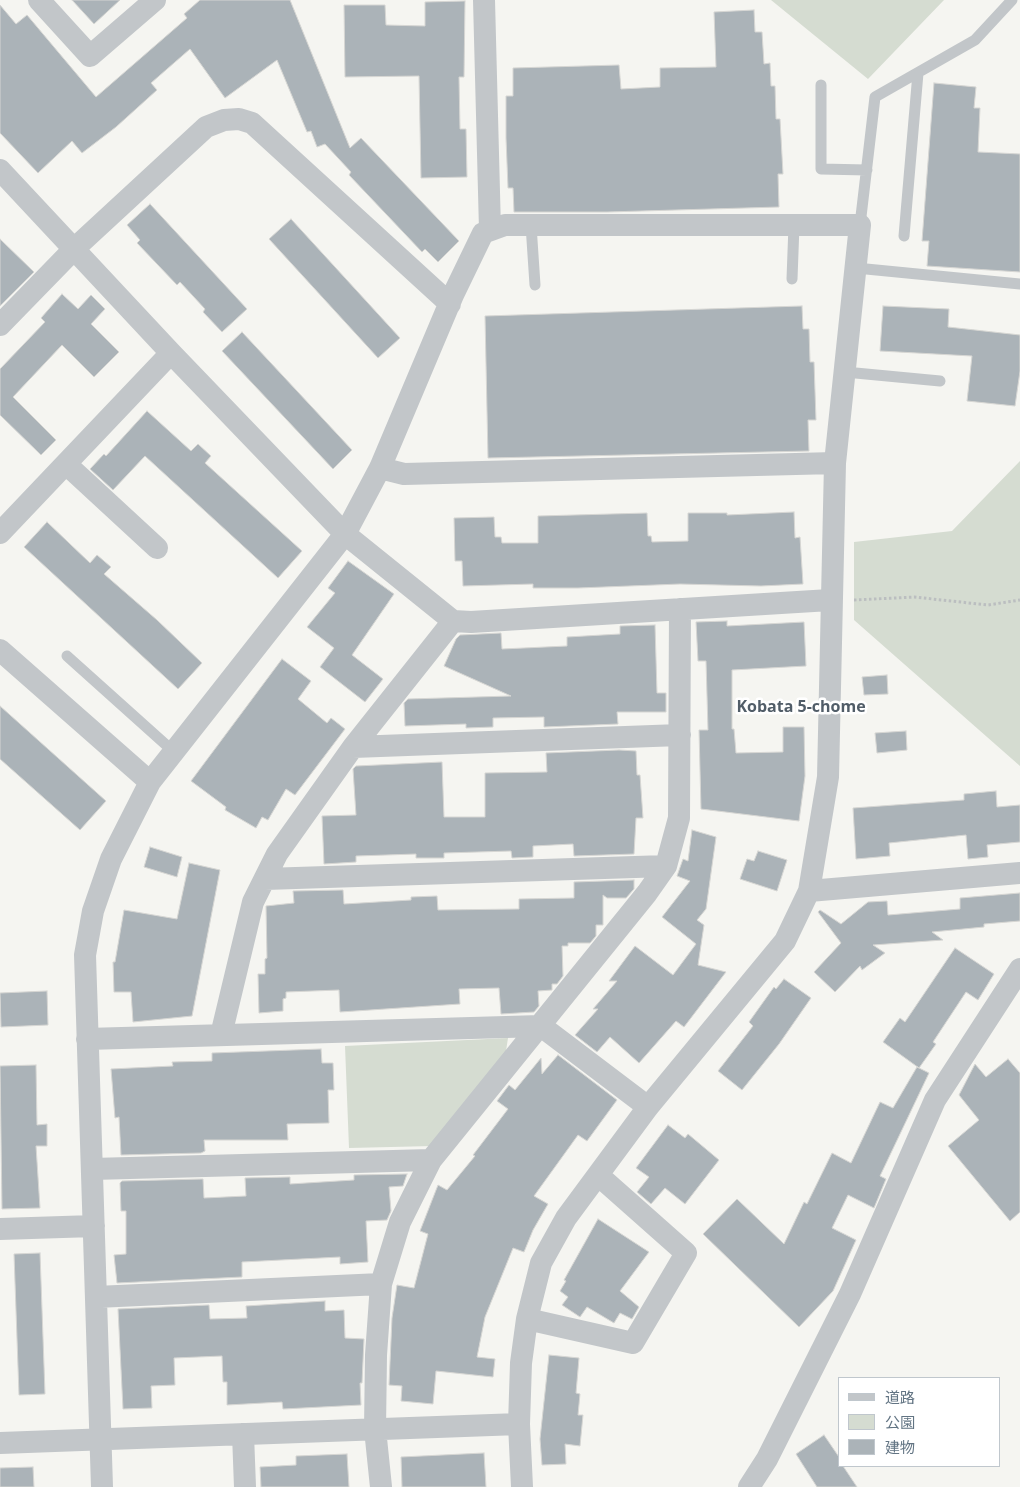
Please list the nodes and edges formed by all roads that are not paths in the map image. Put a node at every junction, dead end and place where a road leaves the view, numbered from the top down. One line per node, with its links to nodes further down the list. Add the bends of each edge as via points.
1 (39, 0): 2 (street, via 90,56)
2 (155, 0)
3 (484, 0): 12 (street)
4 (1012, 0): 5 (lane, via 975,40)
5 (918, 72): 8 (lane, via 875,96); 13 (lane)
6 (821, 85): 8 (lane, via 821,169)
7 (0, 170): 14 (street)
8 (867, 170): 11 (lane)
9 (531, 225): 10 (street); 12 (street, via 505,225); 18 (lane)
10 (794, 225): 11 (street); 16 (lane)
11 (860, 225): 15 (street)
12 (490, 230): 19 (street, via 483,233)
13 (904, 236)
14 (75, 248): 19 (street, via 206,127 224,120 239,119 252,122); 20 (street); 21 (street)
15 (856, 268): 17 (lane); 22 (street)
16 (792, 279)
17 (1020, 284)
18 (535, 285)
19 (450, 304): 26 (street)
20 (0, 325)
21 (171, 354): 25 (street); 28 (street)
22 (845, 372): 23 (lane); 24 (street)
23 (940, 381)
24 (835, 463): 26 (street, via 404,474); 30 (street)
25 (66, 464): 27 (street); 29 (street)
26 (380, 468): 28 (street)
27 (0, 533)
28 (345, 534): 32 (street); 37 (street)
29 (157, 548)
30 (830, 600): 31 (street); 42 (street, via 828,778)
31 (680, 609): 32 (street, via 471,622); 35 (street)
32 (453, 620): 36 (street)
33 (0, 650): 38 (street)
34 (67, 656): 37 (lane)
35 (680, 735): 36 (street); 39 (street, via 679,818)
36 (353, 747): 41 (street, via 278,854)
37 (174, 752): 38 (street)
38 (150, 782): 46 (street, via 111,858 93,911 85,955)
39 (666, 866): 41 (street); 44 (street)
40 (1020, 873): 42 (street)
41 (264, 880): 45 (street, via 253,902)
42 (809, 891): 47 (street, via 785,941)
43 (1020, 969): 65 (street, via 935,1100 850,1294 767,1460)
44 (541, 1026): 45 (street); 47 (street); 48 (street)
45 (222, 1035): 46 (street)
46 (88, 1039): 49 (street)
47 (648, 1106): 50 (street)
48 (431, 1160): 49 (street); 53 (street, via 400,1222)
49 (92, 1170): 51 (street)
50 (598, 1175): 55 (street, via 566,1218 541,1263); 55 (street, via 686,1253 633,1343)
51 (94, 1226): 52 (street); 54 (street)
52 (0, 1229)
53 (381, 1284): 54 (street); 57 (street)
54 (96, 1297): 59 (street)
55 (527, 1319): 56 (street, via 521,1363)
56 (519, 1424): 57 (street); 64 (street)
57 (375, 1429): 58 (street); 63 (street)
58 (243, 1434): 59 (street); 62 (street)
59 (101, 1438): 60 (street); 61 (street)
60 (0, 1443)
61 (102, 1487)
62 (245, 1487)
63 (381, 1487)
64 (522, 1487)
65 (749, 1487)

